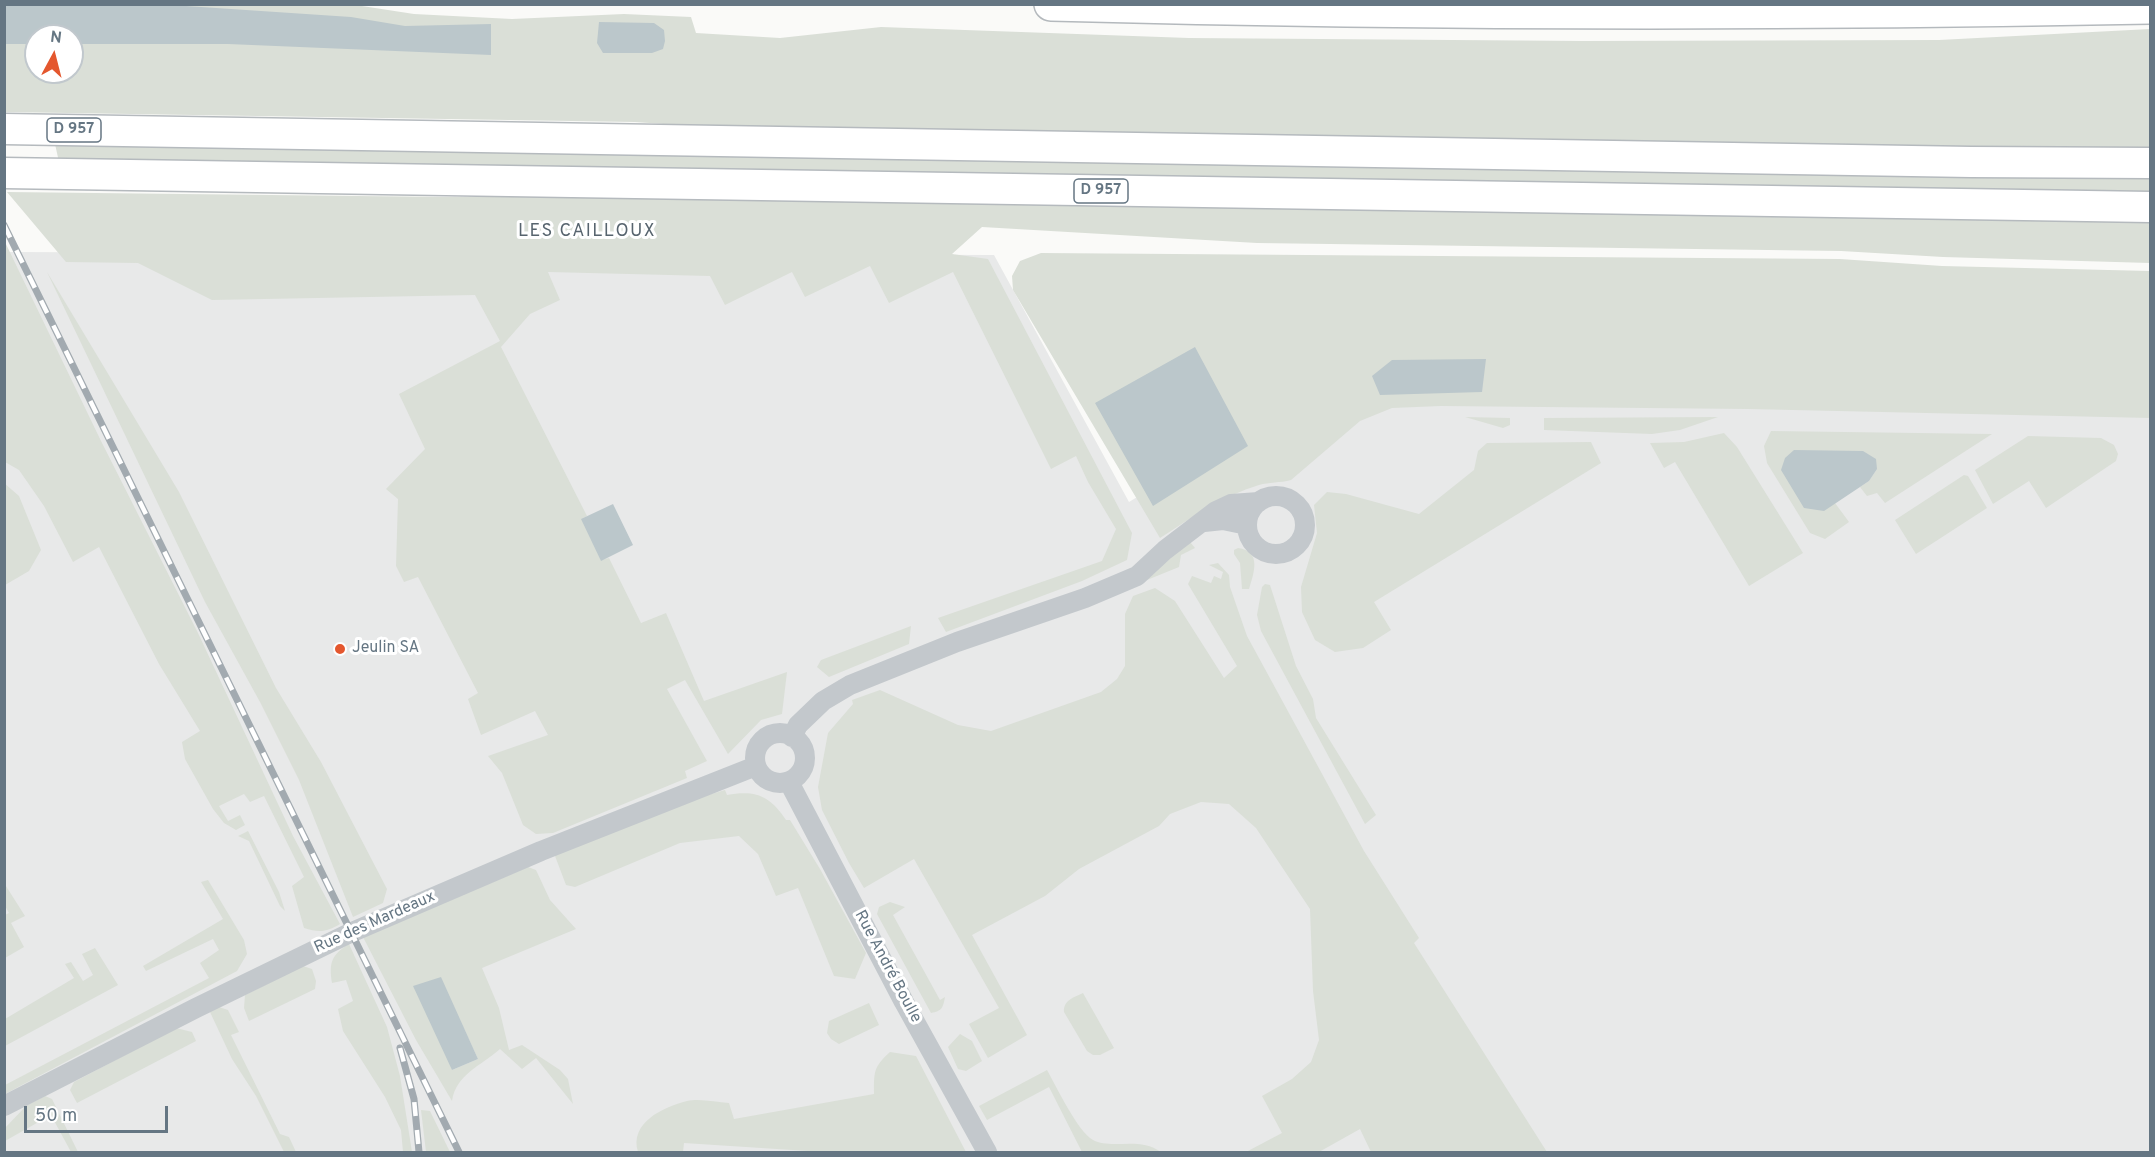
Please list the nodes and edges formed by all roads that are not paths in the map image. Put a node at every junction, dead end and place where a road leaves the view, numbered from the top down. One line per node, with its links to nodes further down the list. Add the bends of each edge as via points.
1 (1051, 4): 2 (highway, via 1644,12)
2 (2151, 7)
3 (4, 129): 4 (main road, D 957)
4 (2151, 163)
5 (4, 173): 6 (main road, D 957)
6 (2151, 207)
7 (1259, 502): 8 (street, via 1231,504); 9 (street); 9 (street, via 1281,497 1294,502 1304,515 1304,535 1292,550 1274,554 1256,546)
8 (1204, 522): 9 (street, via 1223,520); 10 (street, via 1137,576 850,685 823,701 798,725)
9 (1247, 525)
10 (792, 737): 11 (street, via 777,734 764,740 756,752); 12 (street, via 805,756 801,771)
11 (756, 766): 12 (street, via 773,782); 13 (street, Rue des Mardeaux, via 541,851 350,933)
12 (789, 782): 14 (street, Rue André Boulle)
13 (4, 1106)
14 (987, 1152)

